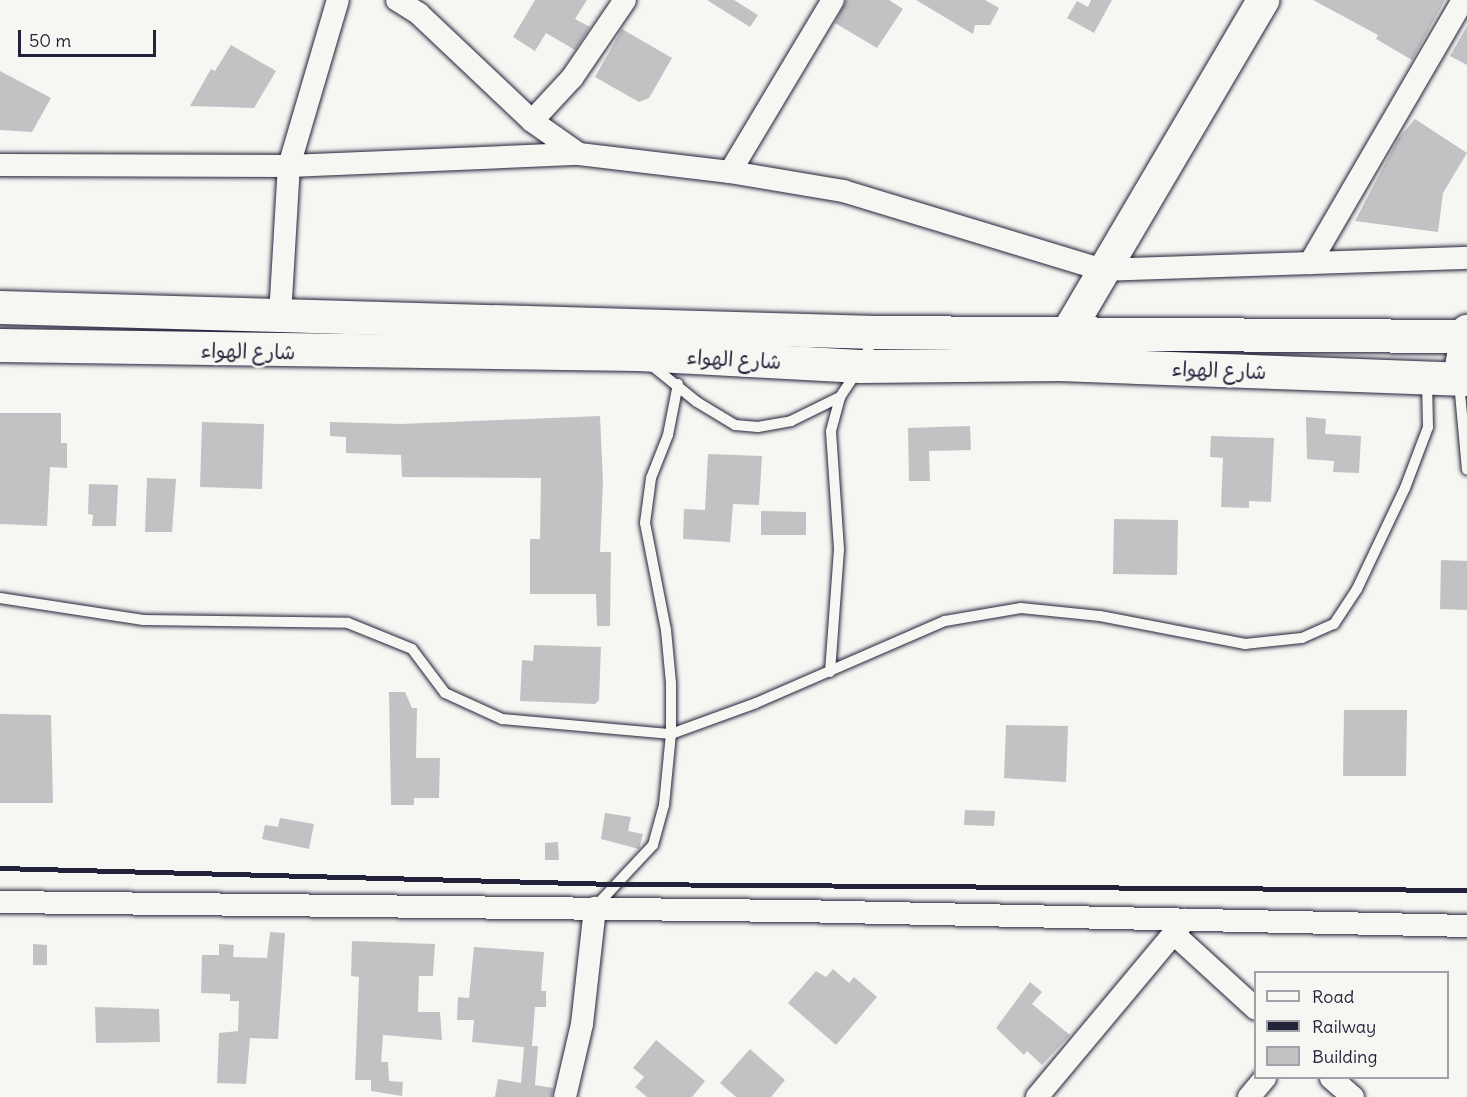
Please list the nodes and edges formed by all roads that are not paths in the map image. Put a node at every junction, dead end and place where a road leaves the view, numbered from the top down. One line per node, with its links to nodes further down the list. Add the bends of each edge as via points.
1 (338, 0): 11 (street)
2 (397, 0): 7 (street)
3 (625, 0): 8 (street, via 578,70)
4 (833, 0): 12 (street)
5 (1263, 0): 15 (street)
6 (1462, 0): 14 (street)
7 (423, 7): 8 (street)
8 (532, 121): 9 (street)
9 (579, 154): 11 (street); 12 (street)
10 (0, 165): 11 (street)
11 (289, 166): 17 (street)
12 (730, 172): 15 (street, via 843,191)
13 (1467, 258): 14 (street)
14 (1310, 263): 15 (street)
15 (1103, 270): 20 (street)
16 (0, 307): 17 (main road, شارع الهواء)
17 (280, 316): 21 (main road, شارع الهواء)
18 (875, 332): 20 (main road, شارع الهواء); 21 (main road, شارع الهواء); 23 (lane)
19 (1466, 334): 20 (main road, شارع الهواء); 25 (street)
20 (1066, 335)
21 (632, 339): 22 (main road, شارع الهواء); 23 (main road, شارع الهواء); 26 (lane)
22 (0, 345)
23 (861, 366): 24 (main road, شارع الهواء, via 1059,364); 27 (lane)
24 (1427, 379): 25 (main road, شارع الهواء); 30 (lane, via 1428,427 1406,488 1357,589 1334,624 1302,638 1245,644 1100,616 1021,608 945,621)
25 (1463, 379): 28 (lane)
26 (678, 384): 27 (lane, via 696,402 735,425 746,426 791,421); 31 (lane, via 668,435 651,478 645,523 666,630)
27 (840, 397): 30 (lane, via 831,431 839,549)
28 (1467, 470)
29 (0, 598): 31 (lane, via 143,620 348,623 412,649 445,693 502,719)
30 (830, 672): 31 (lane)
31 (671, 735): 33 (lane, via 660,830 652,845)
32 (0, 902): 33 (street)
33 (595, 908): 35 (street); 39 (street, via 582,1024)
34 (1467, 926): 35 (street)
35 (1179, 927): 36 (street); 40 (street)
36 (1254, 1007)
37 (1263, 1079): 41 (street)
38 (1333, 1079): 42 (street)
39 (565, 1097)
40 (1037, 1097)
41 (1249, 1097)
42 (1353, 1097)

